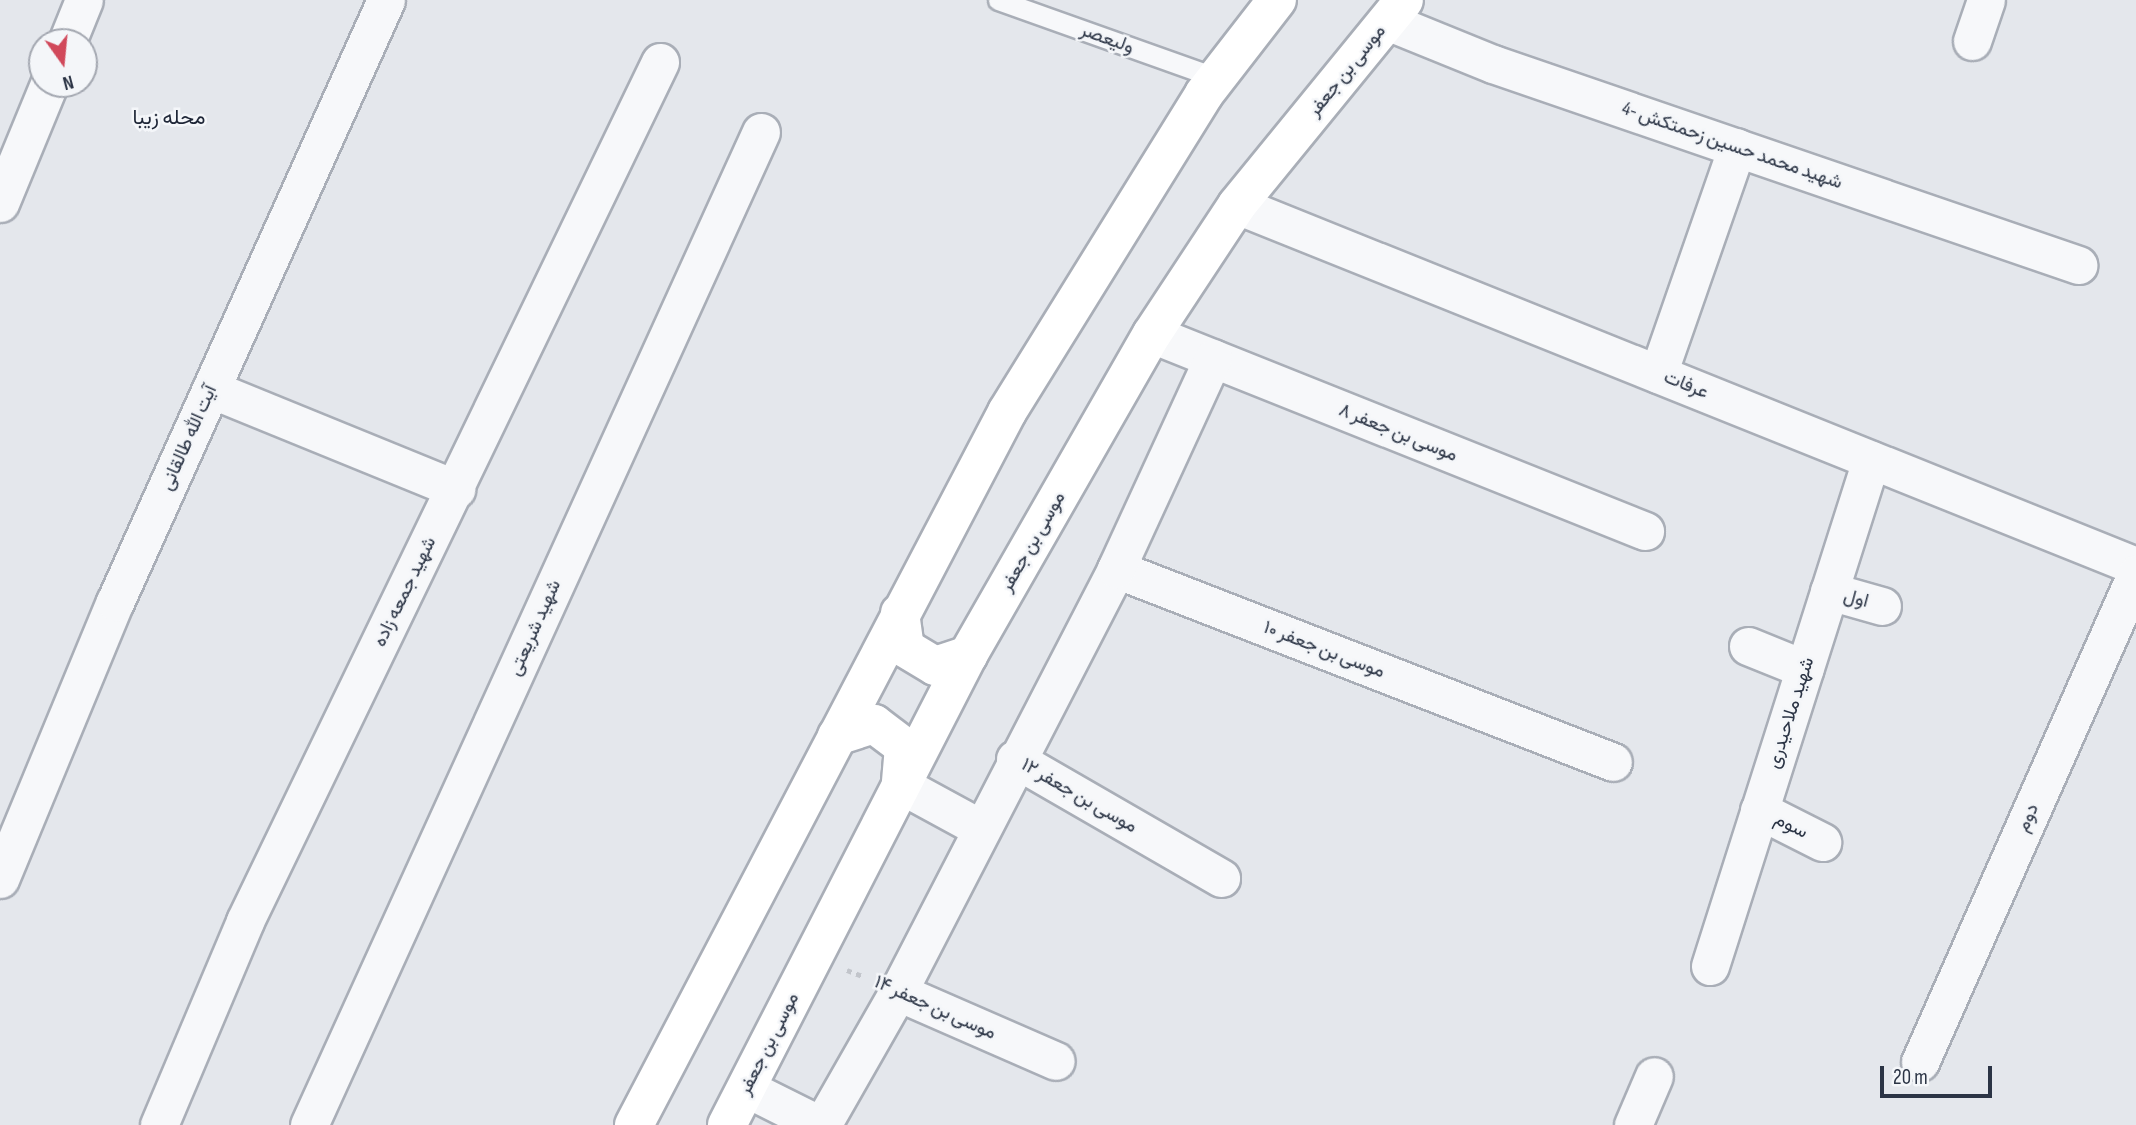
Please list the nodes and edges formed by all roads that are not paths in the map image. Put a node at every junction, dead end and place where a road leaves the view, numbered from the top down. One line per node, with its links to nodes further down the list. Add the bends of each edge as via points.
1 (84, 0): 7 (street)
2 (386, 0): 20 (street, آیت الله طالقانی)
3 (998, 0): 10 (lane, ولیعصر)
4 (1277, 0): 10 (main road)
5 (1986, 0): 8 (street)
6 (1396, 11): 13 (street, 4- شهید محمد حسین زحمتکش, via 1493,64); 15 (main road, موسی بن جعفر)
7 (73, 28)
8 (1972, 41)
9 (660, 62): 22 (street, شهید جمعه زاده)
10 (1217, 78): 29 (main road, via 1007,412)
11 (43, 98): 14 (street)
12 (761, 132): 49 (street, شهید شریعتی)
13 (1737, 147): 16 (street, 4- شهید محمد حسین زحمتکش); 19 (street)
14 (0, 203)
15 (1237, 205): 17 (main road, موسی بن جعفر); 19 (street, عرفات)
16 (2078, 265)
17 (1152, 334): 18 (street, موسی بن جعفر ۸); 31 (main road, موسی بن جعفر)
18 (1213, 358): 23 (street, موسی بن جعفر ۸); 25 (street)
19 (1658, 374): 21 (street, عرفات)
20 (211, 389): 22 (street); 41 (street, آیت الله طالقانی, via 115,602)
21 (1871, 460): 24 (street, عرفات); 27 (street, شهید ملاحیدری)
22 (456, 489): 48 (street, شهید جمعه زاده, via 245,921)
23 (1645, 531)
24 (2136, 566)
25 (1116, 569): 34 (street); 35 (street, موسی بن جعفر ۱۰)
26 (2136, 574): 45 (street, دوم)
27 (1829, 591): 28 (street, اول); 32 (street, شهید ملاحیدری)
28 (1882, 606)
29 (900, 614): 31 (main road, via 905,648 935,666); 33 (main road)
30 (1748, 646): 32 (street)
31 (968, 656): 36 (main road, موسی بن جعفر)
32 (1805, 669): 37 (street, شهید ملاحیدری)
33 (837, 736): 36 (main road, via 874,724 904,747); 50 (main road)
34 (1015, 759): 38 (street); 40 (street, موسی بن جعفر ۱۲)
35 (1614, 762)
36 (901, 785): 38 (street); 47 (main road, موسی بن جعفر)
37 (1759, 810): 39 (street, سوم); 42 (street, شهید ملاحیدری)
38 (980, 828): 43 (street)
39 (1822, 842)
40 (1221, 878)
41 (0, 880)
42 (1710, 966)
43 (898, 992): 44 (street, موسی بن جعفر ۱۴); 52 (street)
44 (1056, 1061)
45 (1920, 1062)
46 (1654, 1076): 53 (street)
47 (747, 1088): 51 (main road, موسی بن جعفر); 52 (street)
48 (159, 1125)
49 (309, 1125)
50 (634, 1125)
51 (727, 1125)
52 (821, 1125)
53 (1633, 1125)

